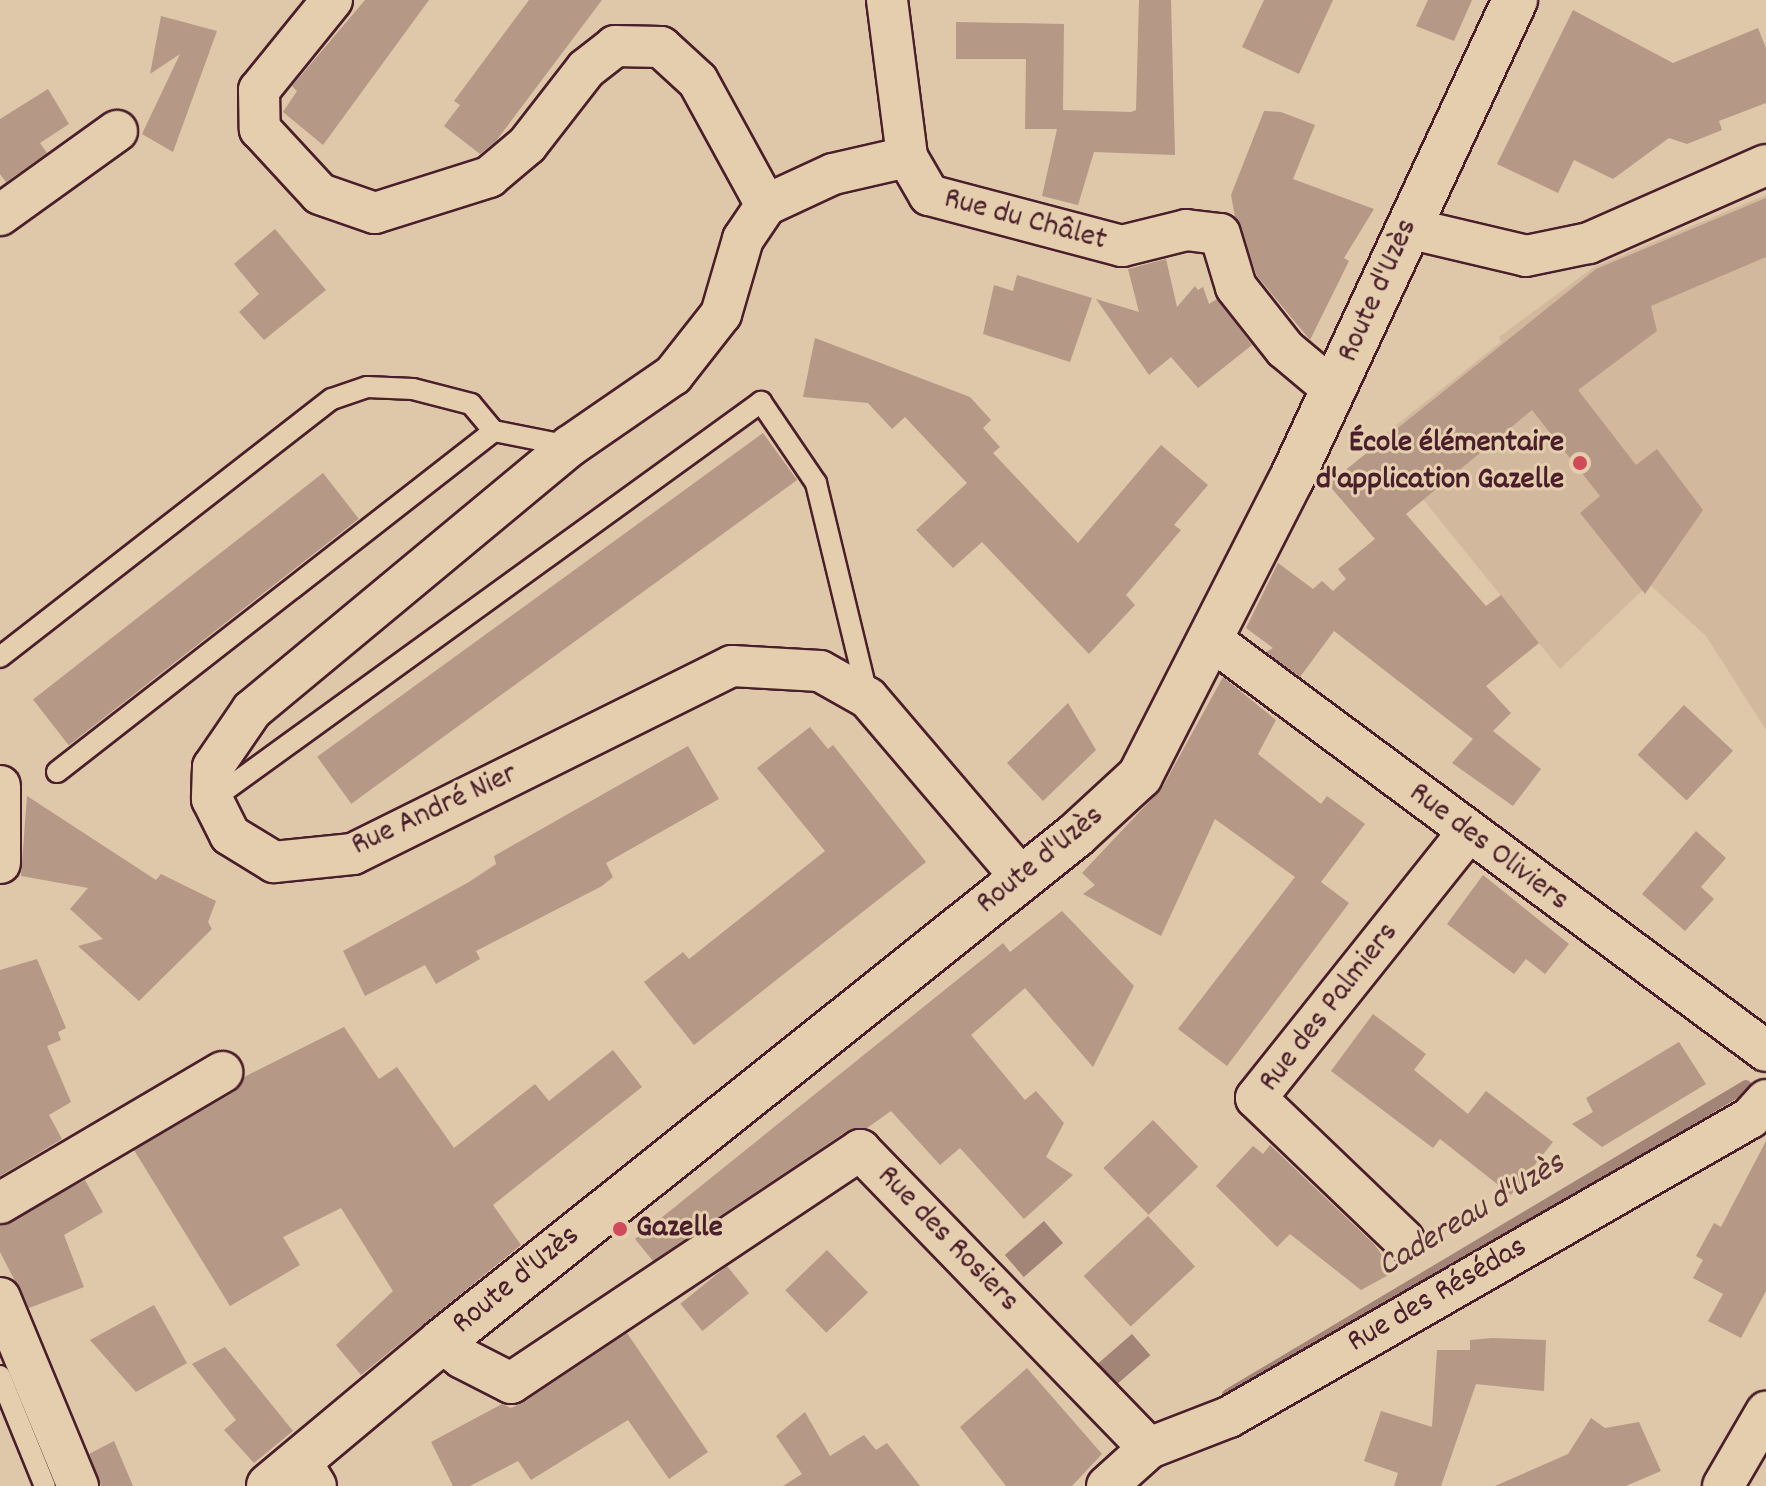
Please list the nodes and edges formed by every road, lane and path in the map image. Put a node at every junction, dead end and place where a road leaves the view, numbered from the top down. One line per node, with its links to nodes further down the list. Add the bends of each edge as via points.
1 (332, 0): 7 (street, via 259,90 260,129 320,194 375,213 489,177 527,145 586,69 615,46 661,47 698,81)
2 (887, 0): 5 (street, Rue du Châlet)
3 (1515, 0): 9 (main road, Route d'Uzès)
4 (117, 131): 8 (street)
5 (907, 157): 7 (street, via 833,174); 10 (street, Rue du Châlet, via 929,195 1122,246 1186,230 1220,234 1236,287 1285,349)
6 (1766, 165): 9 (street, via 1589,243 1526,256)
7 (766, 205): 12 (street, via 743,239 721,314 673,375)
8 (0, 215)
9 (1408, 228): 10 (main road, Route d'Uzès)
10 (1334, 390): 13 (main road, Route d'Uzès)
11 (494, 431): 12 (lane); 14 (lane, via 471,404 413,389 367,387 332,399); 16 (lane)
12 (570, 446): 18 (street, via 252,710 213,767)
13 (1213, 641): 19 (street, Rue des Oliviers); 21 (main road, Route d'Uzès, via 1140,776)
14 (0, 657)
15 (868, 698): 18 (street, Rue André Nier, via 820,671 732,666 353,854 274,862 230,835); 18 (lane, via 816,483 761,402); 21 (street, Rue André Nier)
16 (57, 772)
17 (0, 786): 20 (street)
18 (212, 799)
19 (1467, 834): 22 (street, Rue des Oliviers); 26 (street, Rue des Palmiers, via 1256,1098)
20 (0, 863)
21 (1022, 878): 28 (main road, Route d'Uzès)
22 (1766, 1051)
23 (222, 1072): 25 (street)
24 (1766, 1100): 31 (street, Rue des Résédas, via 1750,1118 1229,1417)
25 (0, 1203)
26 (1404, 1240)
27 (0, 1298): 34 (street)
28 (441, 1342): 31 (street, Rue des Rosiers, via 511,1383 860,1150); 32 (main road, Route d'Uzès)
29 (0, 1376): 33 (lane)
30 (1766, 1412): 36 (street)
31 (1149, 1448): 35 (street, Rue des Résédas)
32 (295, 1478)
33 (45, 1486)
34 (78, 1486)
35 (1107, 1486)
36 (1723, 1486)

